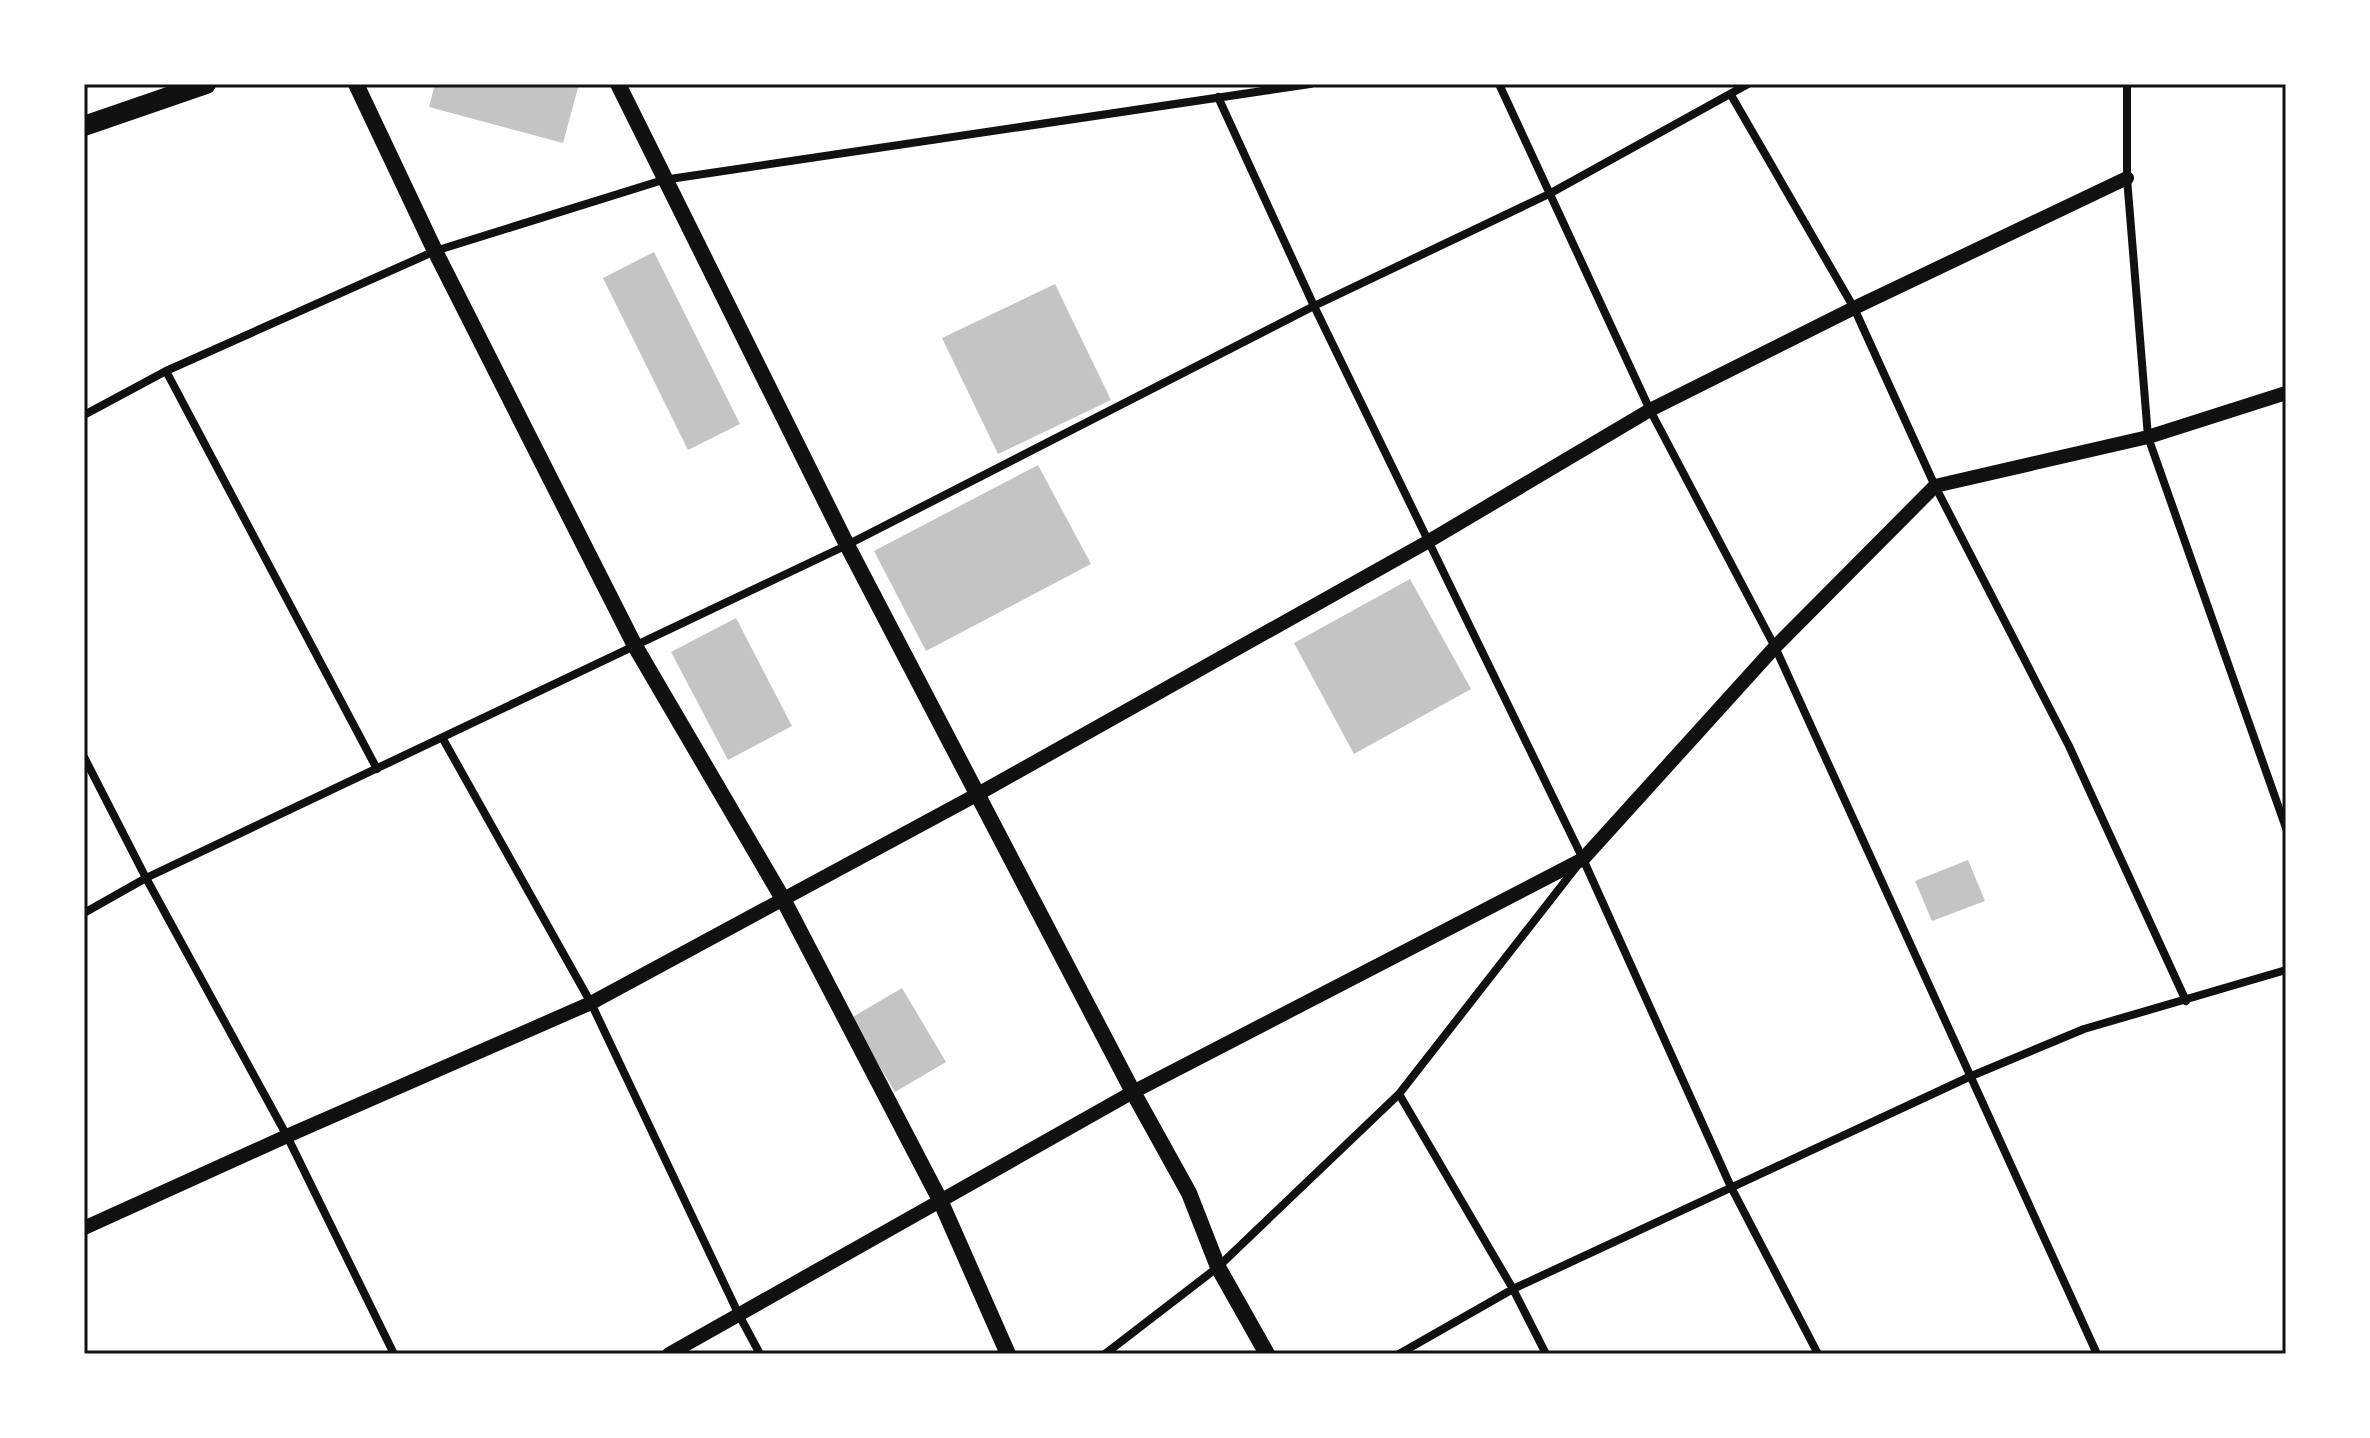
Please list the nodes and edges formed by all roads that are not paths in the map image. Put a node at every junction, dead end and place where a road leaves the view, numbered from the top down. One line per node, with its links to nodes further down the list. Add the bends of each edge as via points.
1 (206, 84): 10 (main road)
2 (356, 84): 14 (main road)
3 (618, 84): 12 (main road)
4 (1310, 84): 9 (street)
5 (1499, 84): 13 (street)
6 (1748, 84): 8 (street)
7 (2127, 84): 11 (street)
8 (1731, 95): 13 (street); 16 (street)
9 (1218, 97): 12 (street); 15 (street)
10 (84, 126)
11 (2127, 178): 16 (street); 21 (street)
12 (663, 180): 14 (street); 24 (main road)
13 (1549, 194): 15 (street); 19 (street)
14 (435, 251): 17 (street); 25 (main road)
15 (1314, 306): 23 (street); 24 (street)
16 (1854, 308): 19 (street); 22 (street)
17 (166, 371): 20 (street); 29 (street)
18 (2286, 393): 21 (street)
19 (1650, 410): 23 (street); 26 (street)
20 (84, 415)
21 (2148, 437): 22 (street); 31 (street)
22 (1935, 486): 26 (street); 37 (street, via 2069,746)
23 (1429, 541): 30 (street); 32 (street)
24 (847, 545): 25 (street); 30 (main road)
25 (635, 646): 27 (street); 34 (main road)
26 (1775, 647): 32 (street); 39 (street)
27 (443, 739): 29 (street); 38 (street)
28 (84, 757): 33 (street)
29 (377, 769): 33 (street)
30 (978, 794): 34 (street); 40 (main road)
31 (2286, 828)
32 (1583, 859): 40 (street); 41 (street); 43 (street)
33 (146, 878): 35 (street); 42 (street)
34 (783, 899): 38 (street); 44 (main road)
35 (84, 913)
36 (2286, 970): 37 (street)
37 (2186, 1001): 39 (street, via 2084,1029)
38 (591, 1003): 42 (street); 48 (street)
39 (1969, 1077): 43 (street); 58 (street)
40 (1133, 1092): 44 (street); 46 (main road, via 1189,1193)
41 (1399, 1094): 46 (street); 47 (street)
42 (287, 1136): 45 (street); 49 (street)
43 (1731, 1187): 47 (street); 57 (street)
44 (940, 1200): 48 (street); 52 (main road)
45 (84, 1228)
46 (1218, 1267): 53 (street); 54 (main road)
47 (1513, 1289): 55 (street); 56 (street)
48 (739, 1315): 50 (street); 51 (street)
49 (394, 1354)
50 (669, 1354)
51 (760, 1354)
52 (1008, 1354)
53 (1105, 1354)
54 (1267, 1354)
55 (1399, 1354)
56 (1546, 1354)
57 (1818, 1354)
58 (2097, 1354)

